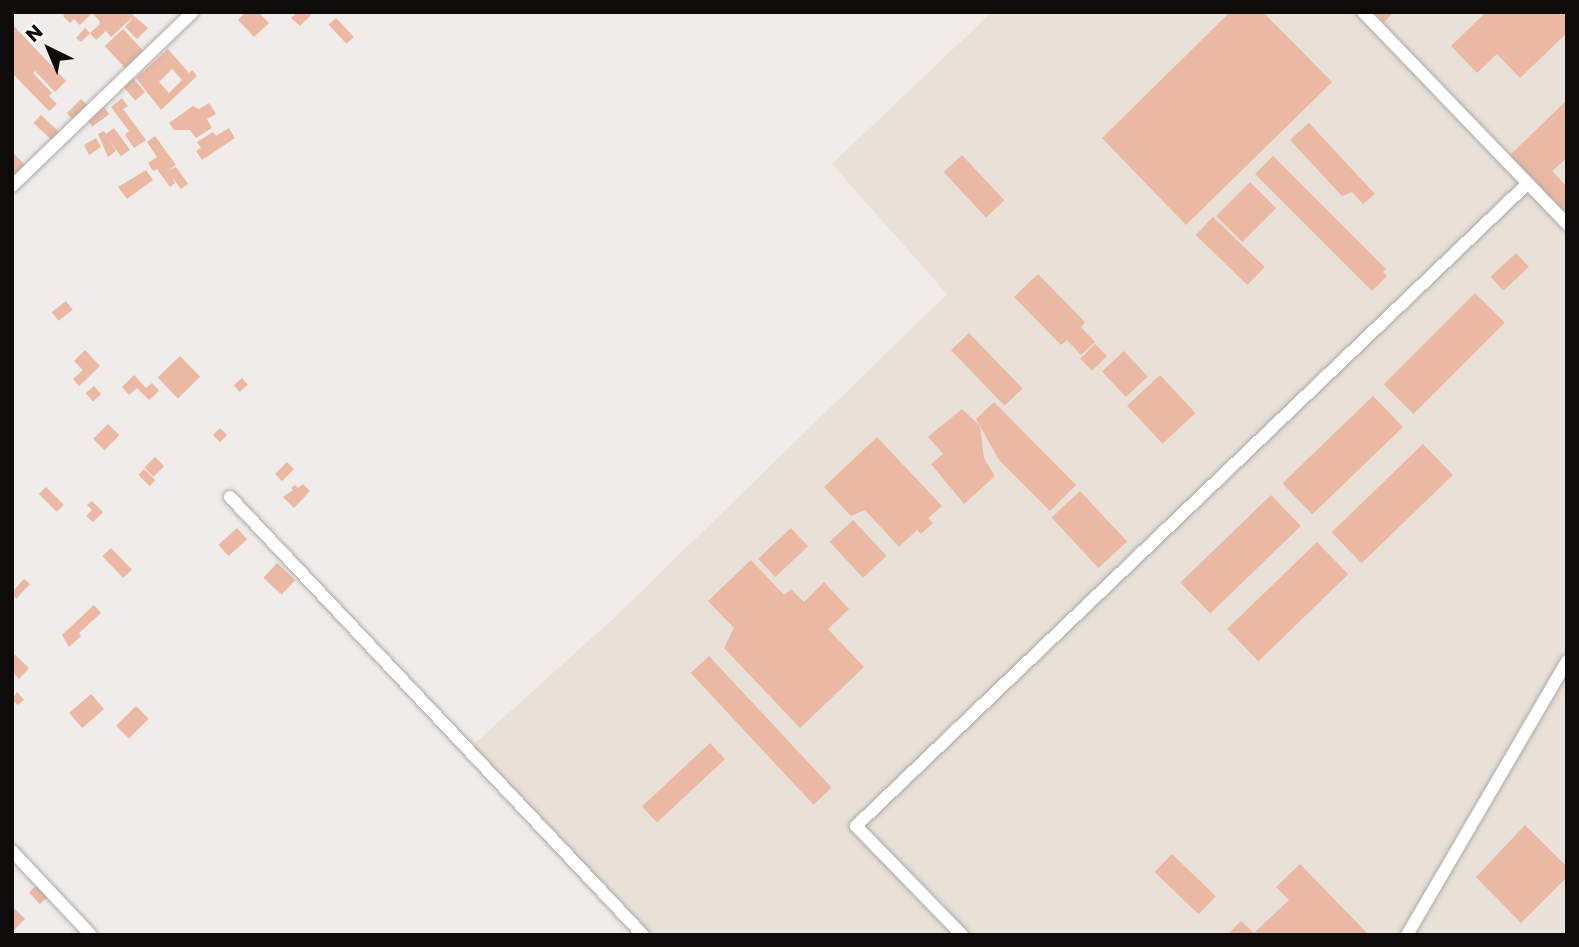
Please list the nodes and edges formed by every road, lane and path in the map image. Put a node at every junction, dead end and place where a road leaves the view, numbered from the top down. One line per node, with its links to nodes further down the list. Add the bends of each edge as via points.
1 (193, 12): 4 (street)
2 (1363, 12): 3 (street)
3 (1527, 184): 5 (street); 11 (street, via 856,826)
4 (12, 186)
5 (1567, 224)
6 (230, 497): 10 (street)
7 (1567, 661): 12 (street)
8 (12, 851): 9 (street)
9 (91, 935)
10 (643, 935)
11 (962, 935)
12 (1407, 935)

